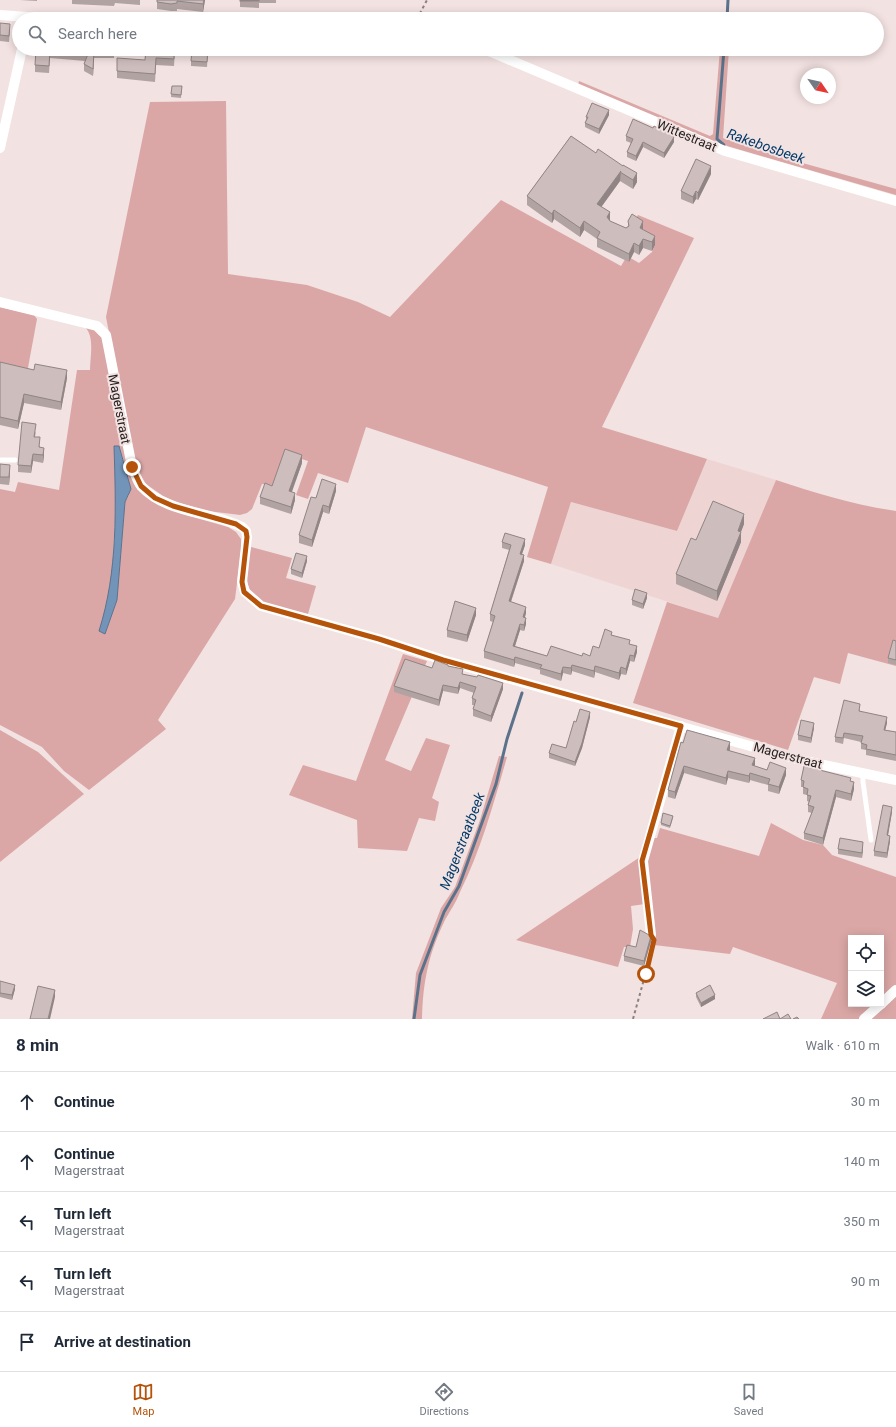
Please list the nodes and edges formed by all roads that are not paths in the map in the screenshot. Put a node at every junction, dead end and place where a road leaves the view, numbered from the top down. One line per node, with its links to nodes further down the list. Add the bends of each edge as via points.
1 (0, 14): 2 (street)
2 (12, 16)
3 (20, 56): 5 (street)
4 (501, 56): 6 (street, Wittestraat, via 725,151)
5 (0, 148)
6 (896, 201)
7 (0, 302): 10 (street, Magerstraat, via 97,326 106,335 132,467 141,486 155,498 173,506 242,527 247,537 242,582 244,592 261,606)
8 (0, 460): 9 (lane)
9 (15, 460)
10 (681, 726): 11 (street, Magerstraat, via 800,760); 14 (street, via 642,861)
11 (864, 773): 12 (street, Magerstraat); 13 (lane)
12 (896, 780)
13 (870, 840)
14 (651, 935)
15 (896, 990): 16 (street)
16 (884, 1001)
17 (878, 1007): 18 (street)
18 (864, 1019)

